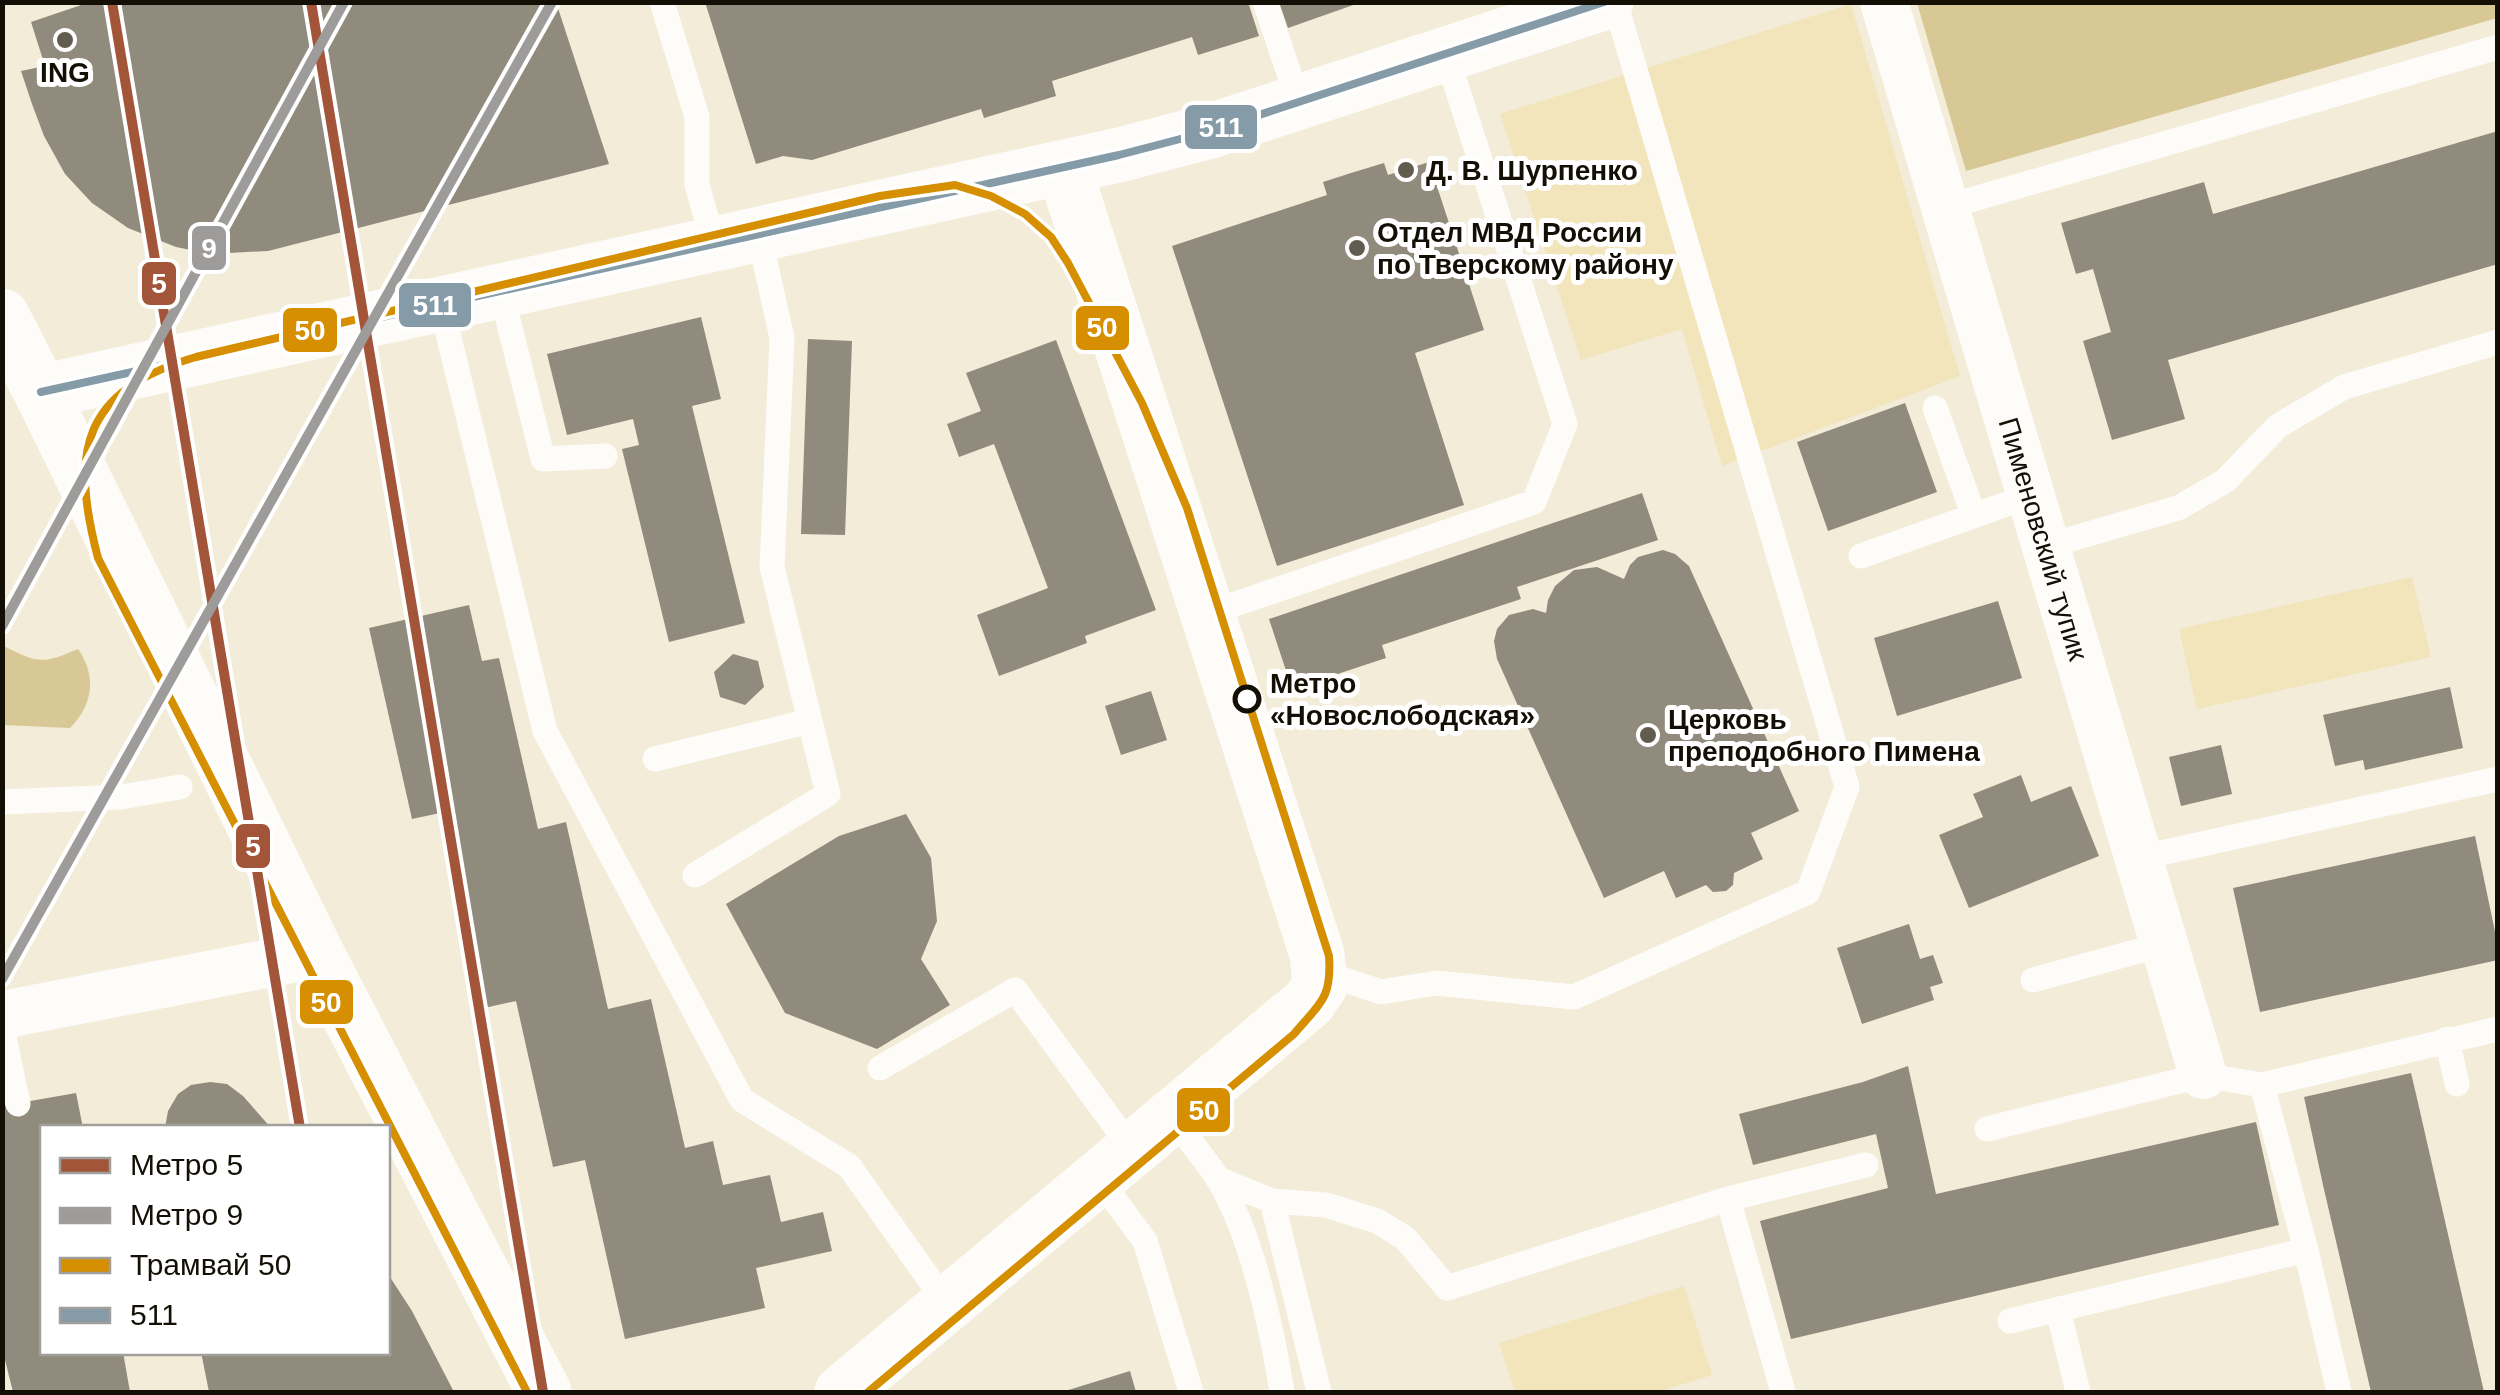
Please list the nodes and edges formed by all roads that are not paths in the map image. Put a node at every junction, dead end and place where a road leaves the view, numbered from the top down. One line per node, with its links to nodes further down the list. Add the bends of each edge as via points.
1 (662, 2): 11 (lane, via 697,117 696,186)
2 (1265, 2): 8 (lane)
3 (1606, 2): 7 (street)
4 (1615, 2): 33 (lane, via 1848,788 1808,892 1574,998 1436,984 1381,992)
5 (1884, 2): 10 (street, Пименовский тупик)
6 (2498, 47): 10 (lane)
7 (1446, 54): 8 (street); 23 (lane, via 1565,424 1534,502)
8 (1299, 103): 9 (street)
9 (1064, 168): 11 (street); 23 (street)
10 (1943, 208): 19 (street, Пименовский тупик)
11 (737, 240): 12 (street); 24 (lane, via 782,338 772,567)
12 (501, 292): 13 (street); 18 (lane, via 543,459)
13 (441, 305): 16 (street); 51 (lane, via 546,731 742,1100 850,1166)
14 (2, 316): 16 (street)
15 (2498, 342): 21 (lane, via 2344,386 2278,426 2225,480 2178,508)
16 (41, 392): 32 (street)
17 (1935, 408): 20 (lane)
18 (605, 456)
19 (2032, 495): 20 (lane); 21 (street, Пименовский тупик)
20 (1974, 516): 22 (lane)
21 (2047, 546): 29 (street, Пименовский тупик)
22 (1861, 556)
23 (1209, 613): 33 (street)
24 (810, 721): 25 (lane); 30 (lane, via 828,794)
25 (655, 759)
26 (2498, 778): 29 (lane)
27 (180, 787): 28 (lane, via 121,797)
28 (2, 802)
29 (2138, 858): 31 (street, Пименовский тупик)
30 (695, 875)
31 (2164, 944): 34 (lane); 40 (street, Пименовский тупик)
32 (317, 954): 35 (street); 54 (street)
33 (1321, 972): 45 (street, via 1308,1003)
34 (2033, 980)
35 (2, 1014)
36 (2, 1027): 43 (lane)
37 (2498, 1029): 38 (lane)
38 (2447, 1040): 41 (lane); 42 (lane)
39 (880, 1068): 45 (lane, via 1015,990)
40 (2203, 1075): 42 (lane); 44 (lane)
41 (2457, 1084)
42 (2262, 1085): 50 (lane)
43 (18, 1104)
44 (1986, 1129)
45 (1135, 1149): 47 (lane); 51 (street); 56 (lane, via 1145,1241)
46 (1866, 1165): 48 (lane)
47 (1218, 1179): 49 (lane); 57 (lane, via 1242,1233)
48 (1728, 1198): 49 (lane, via 1447,1288 1405,1238 1377,1221 1326,1205); 59 (lane)
49 (1272, 1201): 58 (lane)
50 (2306, 1250): 52 (lane); 61 (lane)
51 (948, 1304): 55 (street)
52 (2058, 1309): 53 (lane); 60 (lane)
53 (2010, 1320)
54 (544, 1392)
55 (842, 1392)
56 (1192, 1392)
57 (1282, 1392)
58 (1319, 1392)
59 (1783, 1392)
60 (2078, 1392)
61 (2339, 1392)

